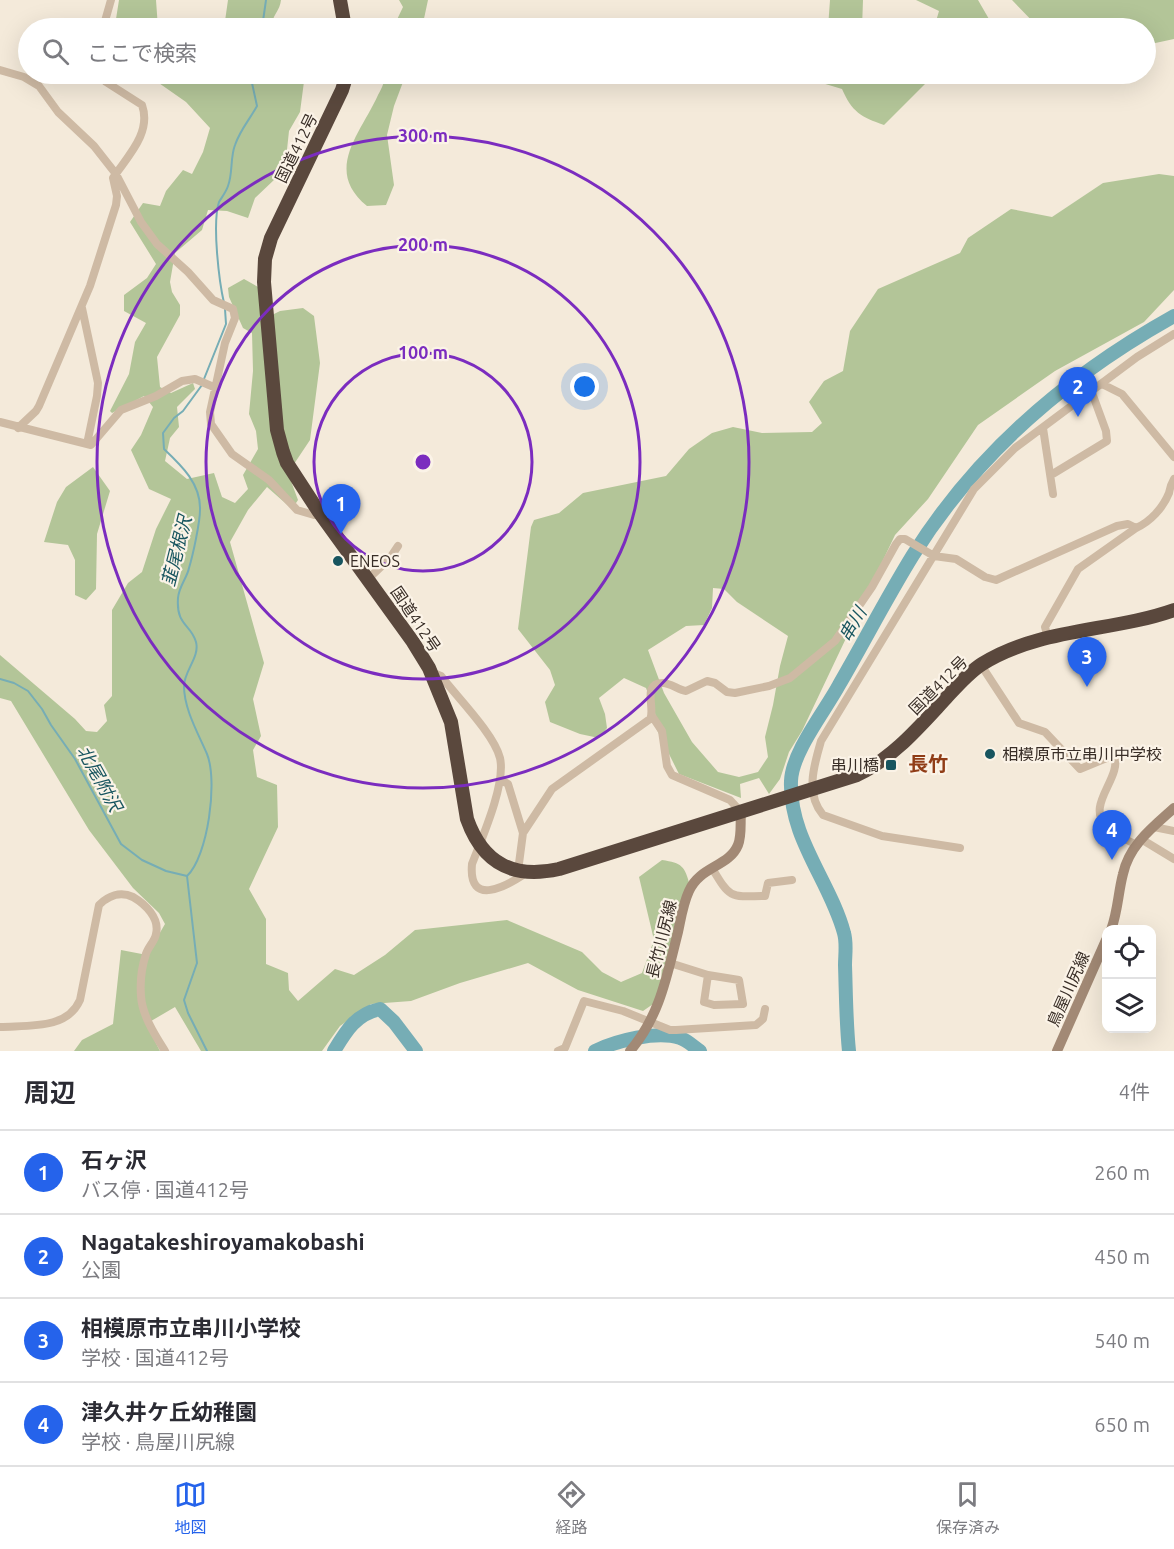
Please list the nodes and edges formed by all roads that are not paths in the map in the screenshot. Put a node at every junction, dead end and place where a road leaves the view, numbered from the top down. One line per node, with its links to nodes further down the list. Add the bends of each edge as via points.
1 (111, 0): 3 (street)
2 (340, 0): 4 (highway)
3 (106, 18)
4 (343, 18)
5 (0, 70): 6 (street)
6 (18, 74)
7 (36, 84): 10 (street)
8 (109, 84): 10 (street, via 138,101 145,124)
9 (344, 84): 24 (highway, 国道412号, via 271,238 265,259 277,429 287,463)
10 (116, 174): 11 (street, via 114,214); 14 (street, via 157,244 218,302 235,313)
11 (81, 307): 17 (street, via 36,411); 19 (street, via 98,388)
12 (1174, 334): 13 (street)
13 (1102, 384): 15 (street); 20 (street, via 1122,394)
14 (212, 387): 19 (street, via 191,379 182,381 121,410 98,439); 24 (street, via 211,424 229,450 270,480 297,510 314,515)
15 (1091, 390): 18 (street); 21 (street, via 1107,441)
16 (0, 422): 17 (street)
17 (18, 428): 19 (street)
18 (1043, 428): 21 (street); 27 (street, via 1015,448 974,489)
19 (87, 444)
20 (1174, 457)
21 (1051, 475): 23 (street)
22 (1174, 479): 25 (street, via 1158,511)
23 (1053, 494)
24 (319, 512): 28 (highway, 国道412号)
25 (1136, 528): 27 (street, via 1128,524 1117,526 996,580 956,559); 30 (street, via 1078,569 1045,627)
26 (398, 546): 28 (street)
27 (932, 555): 33 (street, via 905,539 898,541 835,641 790,678 735,693 706,681 687,691 662,683 649,697); 35 (street, via 821,741)
28 (368, 579): 32 (highway, 国道412号)
29 (1174, 610): 30 (highway, 国道412号)
30 (1048, 638): 31 (highway, 国道412号, via 1011,648)
31 (981, 665): 35 (highway, 国道412号, via 884,759 857,775); 41 (street, via 1019,723 1045,732 1080,769 1114,755 1114,769 1100,815 1108,828)
32 (431, 672): 34 (street, via 441,676 493,742 500,759); 42 (highway, 国道412号, via 451,722 467,819)
33 (652, 716): 37 (street, via 662,731 672,775 730,800); 40 (street, via 552,789)
34 (501, 780): 40 (street, via 508,784); 42 (street)
35 (810, 790): 37 (highway); 43 (street, via 823,815 882,836)
36 (1174, 808): 38 (main road)
37 (741, 812): 45 (main road, 長竹川尻線, via 737,848); 46 (highway, via 560,869)
38 (1154, 827): 39 (street); 41 (main road)
39 (1174, 831)
40 (523, 833): 46 (street)
41 (1139, 842): 44 (street); 48 (main road, via 1124,867)
42 (479, 845): 46 (highway, 国道412号, via 505,867); 46 (street, via 471,871 476,885 483,890 508,885)
43 (960, 848)
44 (1174, 859)
45 (711, 868): 47 (street, via 724,889 737,897 765,896 768,883); 50 (main road, 長竹川尻線, via 701,874 687,894)
46 (523, 872)
47 (792, 880)
48 (1113, 925)
49 (1102, 951): 58 (main road, 鳥屋川尻線)
50 (670, 963): 51 (street); 53 (main road, 長竹川尻線)
51 (708, 975): 51 (street, via 739,980 743,1004 704,1002)
52 (765, 1009): 53 (street, via 756,1025 670,1030)
53 (650, 1023): 56 (street, via 584,1000 565,1048); 57 (main road, 長竹川尻線)
54 (0, 1027): 55 (street, via 58,1022 72,1012 80,1000 99,905 109,897 131,896 152,913 156,922 157,932 145,958 141,996)
55 (165, 1051)
56 (558, 1051)
57 (630, 1051)
58 (1057, 1051)

